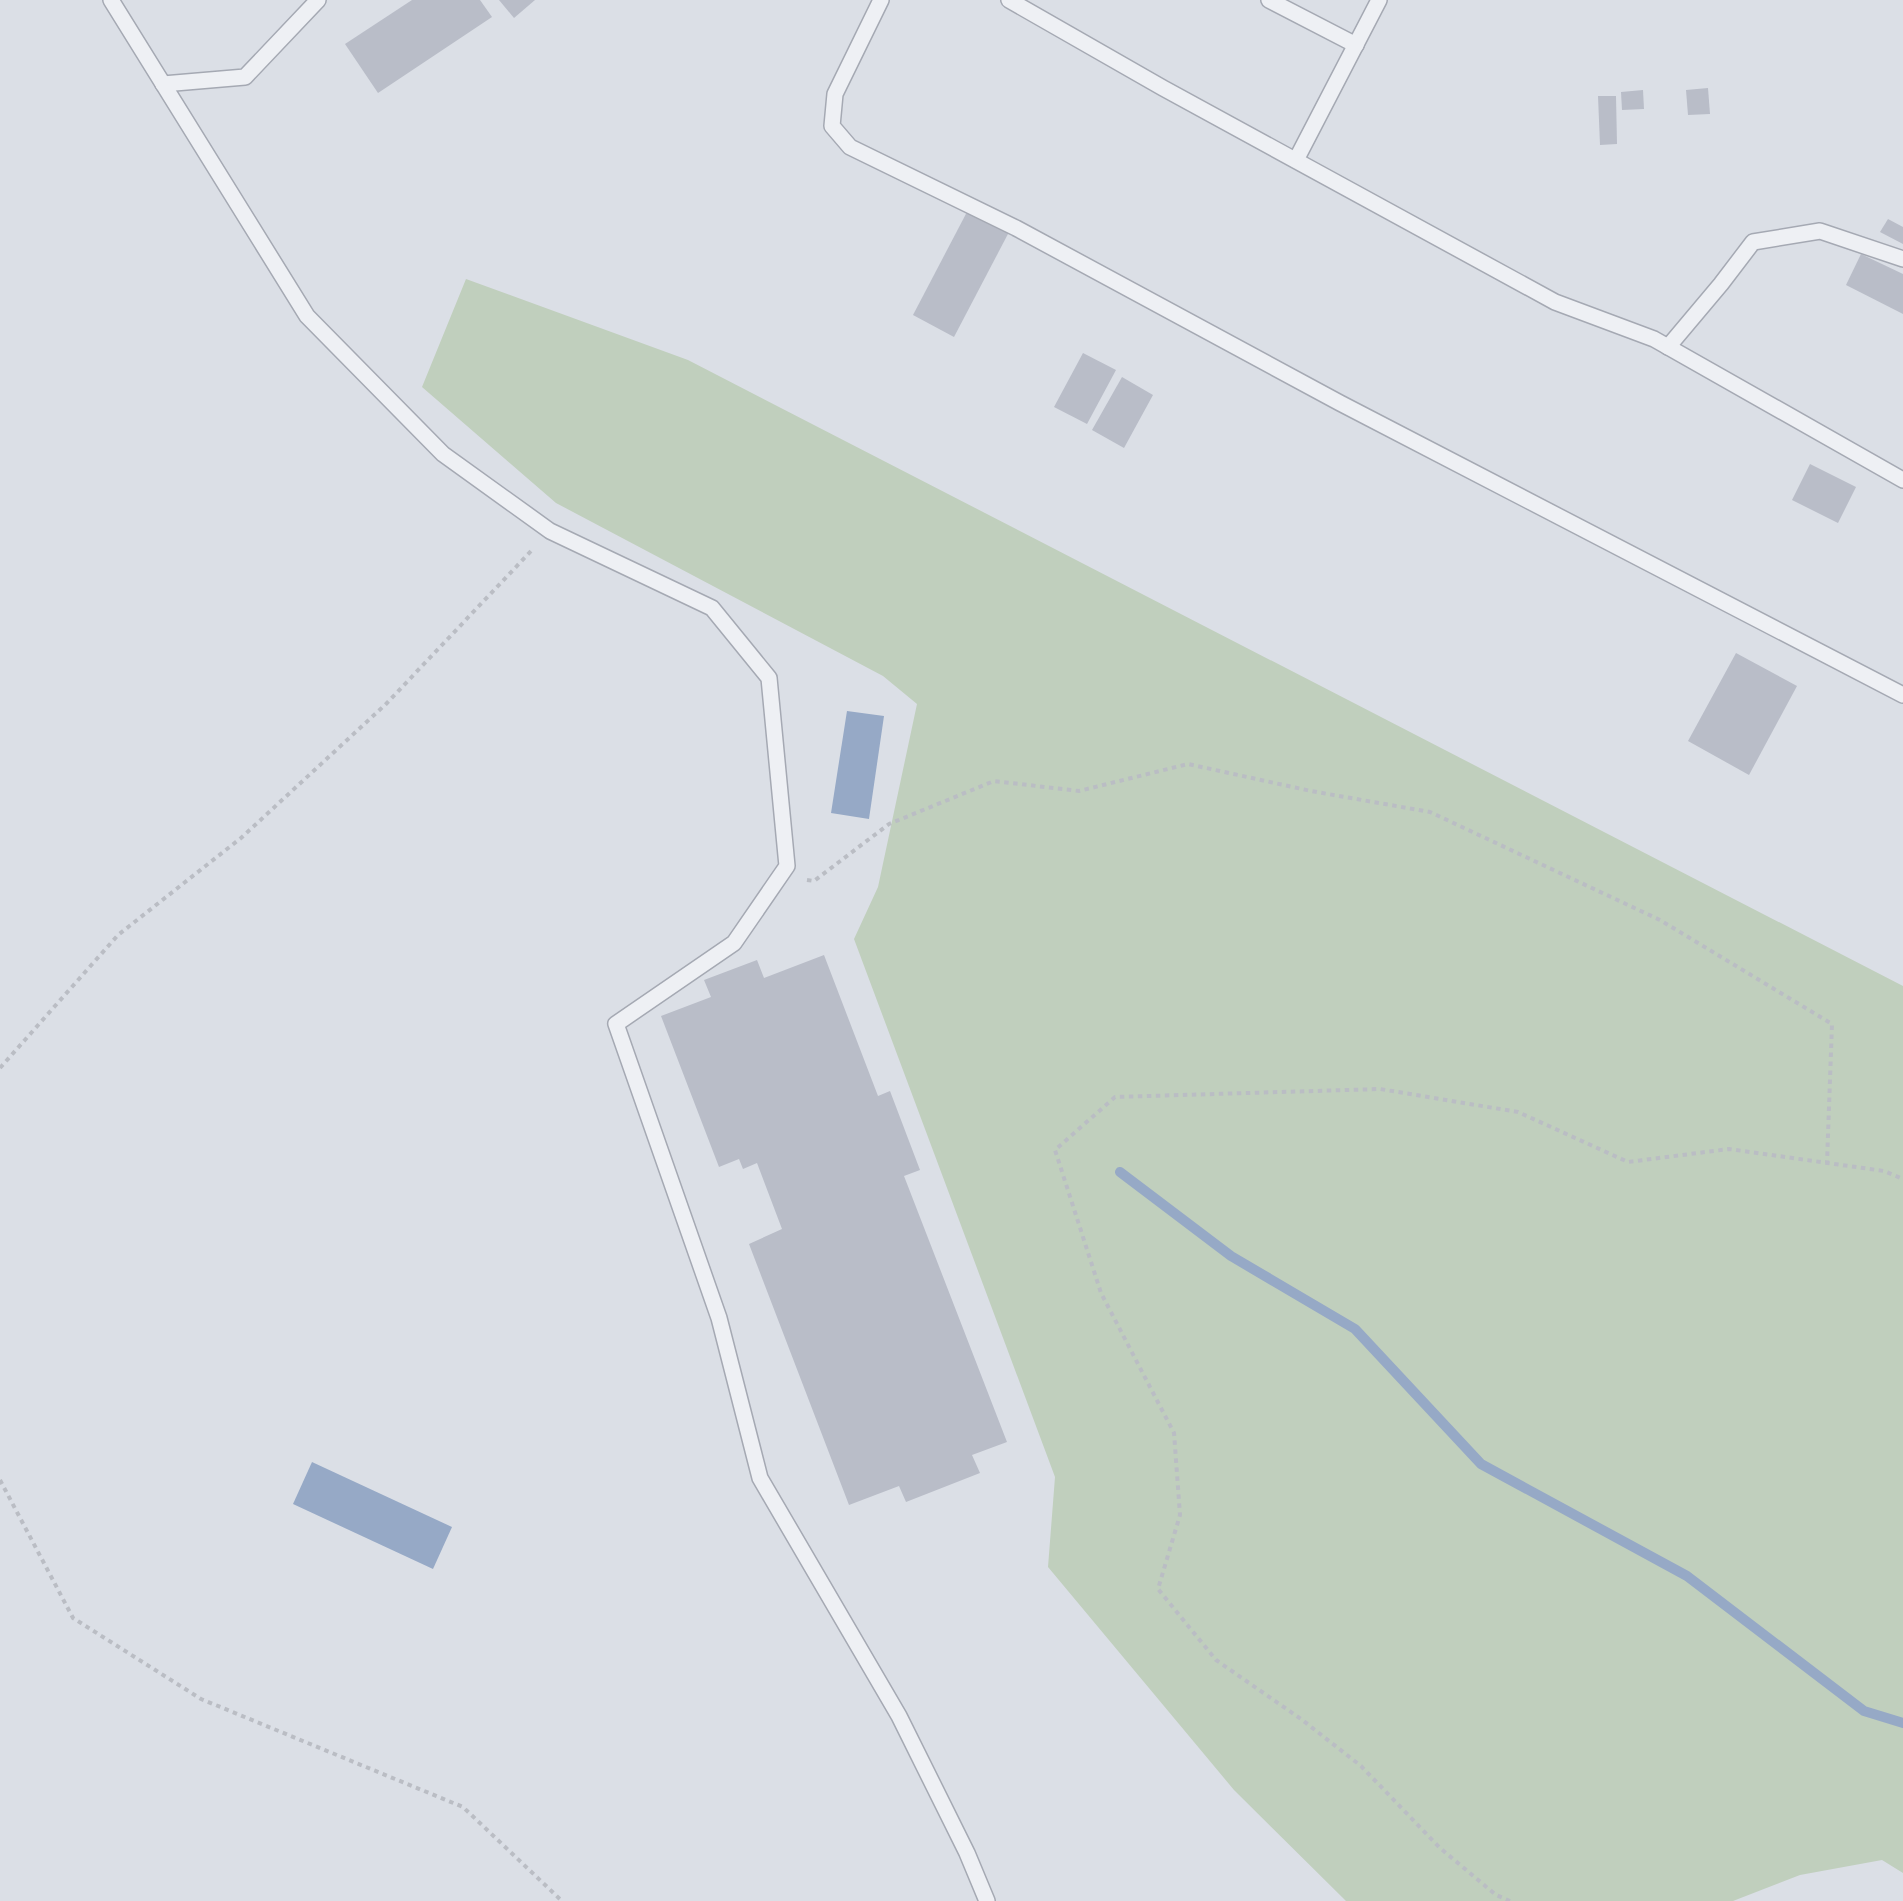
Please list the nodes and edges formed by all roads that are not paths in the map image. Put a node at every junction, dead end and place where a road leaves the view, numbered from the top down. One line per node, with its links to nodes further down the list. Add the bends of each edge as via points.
1 (111, 0): 8 (lane)
2 (318, 0): 8 (lane, via 245,77)
3 (881, 0): 13 (lane, via 835,94 832,126 850,147 1016,228 1350,408)
4 (1009, 0): 9 (lane)
5 (1269, 0): 7 (lane)
6 (1379, 0): 7 (lane)
7 (1356, 45): 9 (lane)
8 (163, 84): 14 (lane, via 307,316 443,454 550,531 712,608 769,678 787,866 734,943 616,1024 719,1318 760,1478 899,1716 968,1853)
9 (1296, 160): 11 (lane, via 1555,302)
10 (1903, 259): 11 (lane, via 1820,231 1752,242)
11 (1668, 346): 12 (lane)
12 (1903, 480)
13 (1903, 695)
14 (987, 1901)

